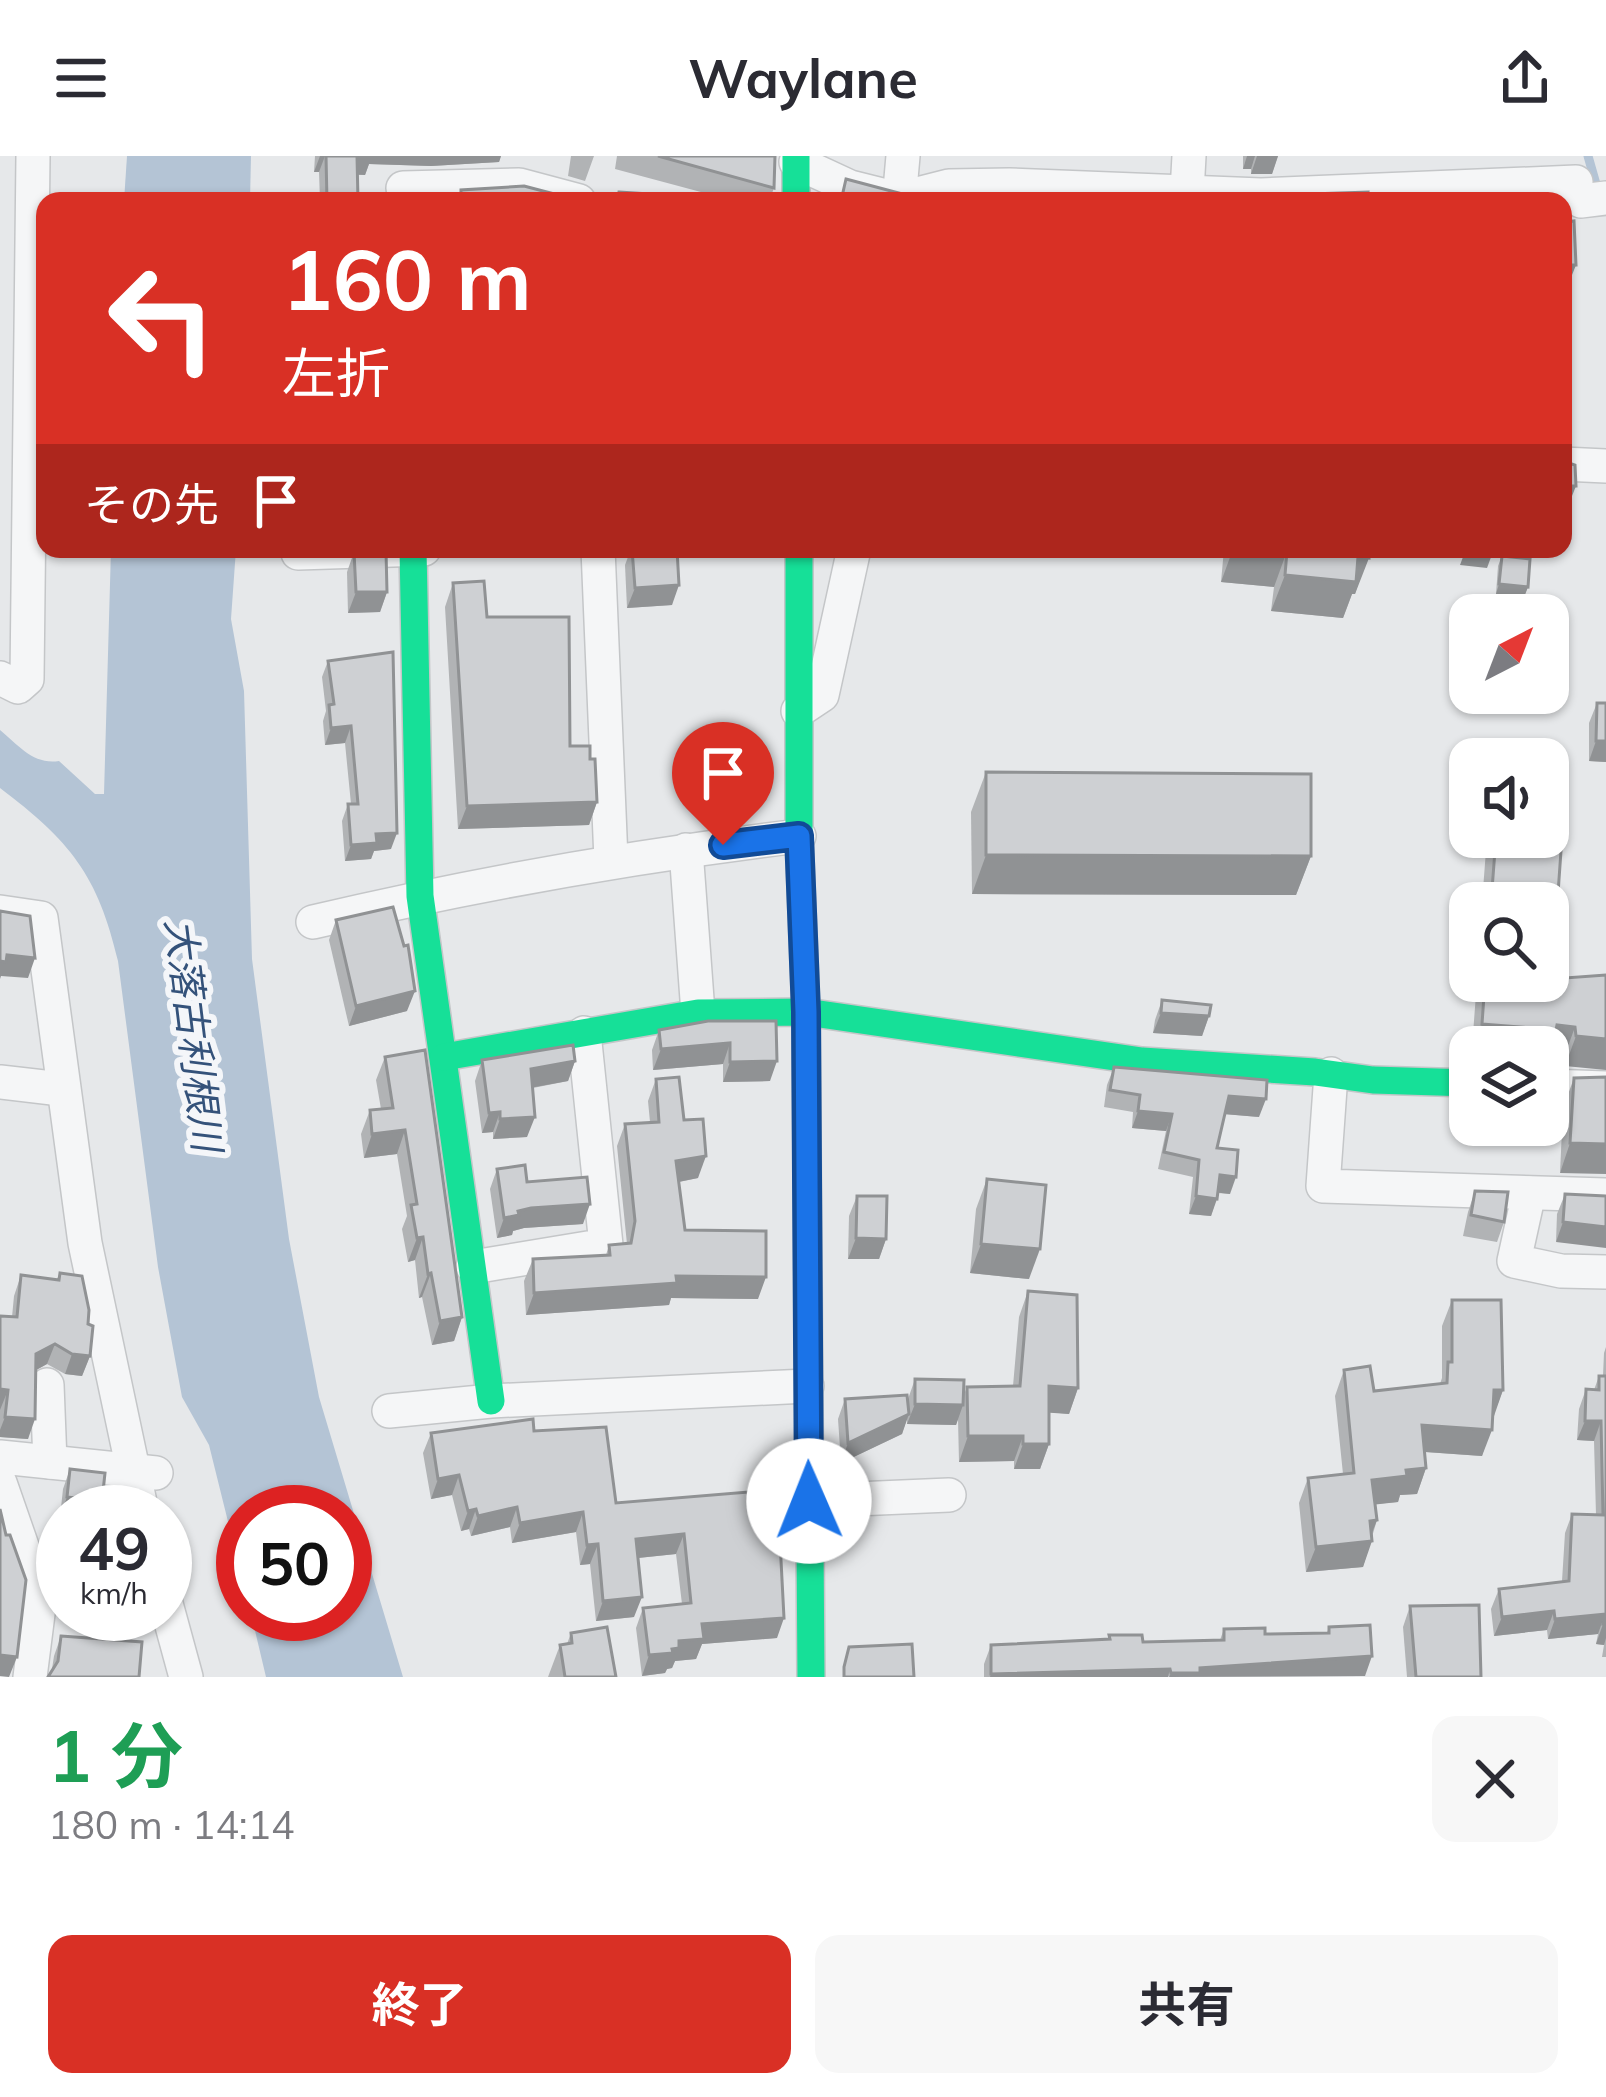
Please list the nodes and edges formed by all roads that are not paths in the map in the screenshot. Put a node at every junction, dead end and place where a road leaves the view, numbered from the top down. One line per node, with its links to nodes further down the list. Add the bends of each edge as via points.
1 (33, 156): 7 (street)
2 (903, 156): 11 (street)
3 (1189, 156): 13 (street)
4 (796, 159): 9 (street); 10 (street)
5 (519, 170): 6 (street); 8 (street)
6 (403, 182)
7 (16, 189): 21 (street, via 26,680 18,687)
8 (562, 192)
9 (796, 192)
10 (868, 192)
11 (899, 192)
12 (929, 192): 13 (street, via 1009,185)
13 (1187, 192): 14 (street)
14 (1391, 192)
15 (1572, 464): 16 (street)
16 (1606, 466)
17 (413, 558): 26 (street)
18 (598, 558): 25 (street)
19 (799, 558): 22 (street)
20 (852, 558): 22 (street, via 822,695)
21 (0, 678)
22 (798, 711): 23 (street)
23 (799, 836): 24 (street); 29 (street)
24 (686, 850): 25 (street); 30 (street)
25 (611, 860): 26 (street)
26 (420, 896): 28 (street); 32 (street)
27 (0, 912): 38 (street, via 41,918)
28 (313, 922)
29 (806, 1012): 30 (street); 33 (street, via 1142,1061); 44 (street)
30 (698, 1013): 31 (street)
31 (584, 1034): 32 (street); 41 (street, via 606,1245)
32 (444, 1057): 41 (street)
33 (1331, 1074): 35 (street); 39 (street, via 1323,1186)
34 (0, 1082): 38 (street)
35 (1449, 1082)
36 (1569, 1087): 37 (street)
37 (1606, 1088)
38 (62, 1089): 49 (street, via 85,1244)
39 (1529, 1192): 40 (street); 42 (street, via 1514,1261)
40 (1606, 1195)
41 (473, 1268): 45 (street)
42 (1606, 1272)
43 (47, 1385): 48 (street)
44 (807, 1386): 45 (street); 53 (street)
45 (491, 1401): 46 (street)
46 (389, 1411)
47 (0, 1457): 48 (street)
48 (50, 1462): 49 (street)
49 (143, 1471): 51 (street)
50 (0, 1483): 55 (street, via 47,1634)
51 (143, 1485)
52 (950, 1495): 53 (street)
53 (809, 1501): 57 (street)
54 (176, 1641): 56 (street)
55 (31, 1677)
56 (186, 1677)
57 (811, 1677)

